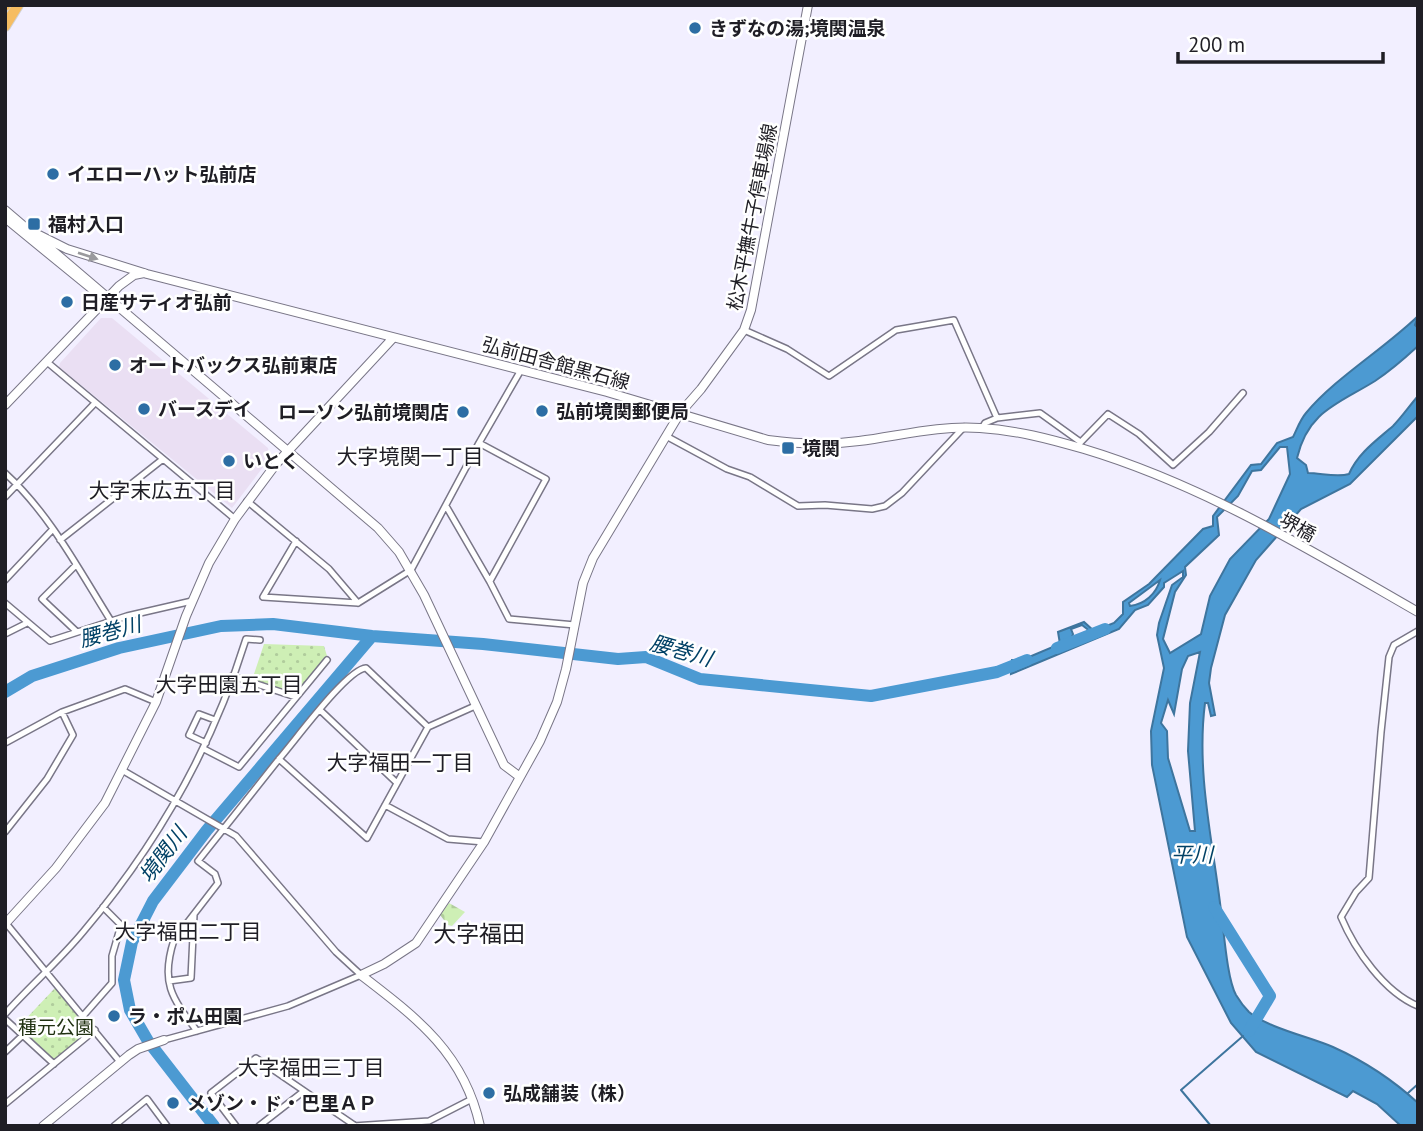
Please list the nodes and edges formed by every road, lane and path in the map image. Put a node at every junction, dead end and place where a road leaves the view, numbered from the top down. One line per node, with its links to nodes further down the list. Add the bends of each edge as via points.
1 (18, 5): 3 (highway)
2 (808, 5): 9 (main road, 松木平撫牛子停車場線)
3 (5, 26)
4 (5, 210): 6 (main road, 弘前田舎館黒石線)
5 (5, 218): 8 (main road)
6 (31, 231): 7 (main road, 弘前田舎館黒石線, one-way to 7, via 67,249); 8 (main road, 弘前田舎館黒石線)
7 (147, 274): 8 (main road, via 134,275); 10 (main road, 弘前田舎館黒石線)
8 (107, 299): 11 (main road); 23 (main road)
9 (744, 330): 16 (main road, 松木平撫牛子停車場線); 17 (street, via 787,349 829,376 896,330 954,320)
10 (393, 338): 12 (main road, 弘前田舎館黒石線); 23 (main road)
11 (47, 362): 14 (street); 15 (main road)
12 (522, 370): 16 (main road, 弘前田舎館黒石線); 21 (street)
13 (1243, 393): 22 (street, via 1173,465 1108,414)
14 (95, 403): 24 (street); 26 (street)
15 (5, 405)
16 (680, 413): 18 (main road, 弘前田舎館黒石線, via 789,443 856,442); 20 (main road, 松木平撫牛子停車場線)
17 (997, 418): 19 (street); 22 (street, via 1040,413)
18 (964, 427): 19 (main road, 弘前田舎館黒石線); 20 (street, via 902,494 872,509 798,506)
19 (982, 428): 22 (main road, 弘前田舎館黒石線)
20 (666, 436): 45 (main road, 松木平撫牛子停車場線, via 593,558)
21 (479, 443): 30 (street); 38 (street, via 546,479)
22 (1077, 444): 27 (main road, 弘前田舎館黒石線)
23 (288, 451): 29 (main road); 36 (main road, via 378,528)
24 (163, 459): 31 (street); 33 (street)
25 (5, 473): 26 (street)
26 (17, 484): 28 (street); 32 (street)
27 (1200, 493): 42 (main road, 堺橋)
28 (5, 498)
29 (247, 501): 31 (main road); 34 (street)
30 (446, 506): 36 (street); 38 (street)
31 (235, 519): 39 (main road)
32 (53, 529): 33 (street); 37 (street)
33 (60, 540): 35 (street)
34 (296, 541): 41 (street, via 329,569); 41 (street, via 263,597)
35 (76, 565): 43 (street); 47 (street, via 42,599)
36 (411, 570): 41 (street); 54 (main road)
37 (5, 580)
38 (490, 582): 45 (street, via 509,619)
39 (192, 601): 43 (street); 53 (main road)
40 (5, 603): 44 (street)
41 (358, 603)
42 (1418, 612)
43 (111, 621): 47 (street)
44 (27, 623): 47 (street, via 50,641); 48 (street)
45 (575, 625): 63 (main road, 松木平撫牛子停車場線, via 556,702)
46 (1418, 631): 76 (street, via 1394,645 1389,657 1369,878 1341,917 1354,944 1388,987)
47 (76, 632)
48 (5, 634)
49 (260, 640): 51 (street, via 246,639)
50 (327, 660): 52 (street)
51 (232, 676): 52 (street); 57 (street)
52 (296, 697): 60 (street, via 239,767)
53 (156, 702): 56 (street, via 125,690); 62 (main road)
54 (475, 706): 58 (street); 63 (main road, via 504,765)
55 (320, 710): 58 (street, via 353,672 366,667); 61 (street); 64 (street)
56 (62, 712): 59 (street); 68 (street, via 73,735 47,779)
57 (215, 720): 60 (street); 60 (street, via 199,714 189,735)
58 (428, 727): 64 (street)
59 (5, 743)
60 (205, 746): 65 (street)
61 (279, 759): 66 (street, via 367,838); 67 (street)
62 (122, 769): 65 (street); 72 (main road, via 86,831)
63 (520, 776): 69 (main road, 松木平撫牛子停車場線)
64 (397, 783): 66 (street)
65 (177, 802): 67 (street); 70 (street)
66 (385, 805): 69 (street, via 449,839)
67 (223, 828): 71 (street, via 198,861 215,874 218,883); 74 (street, via 236,836)
68 (5, 832)
69 (484, 842): 74 (main road, 松木平撫牛子停車場線, via 416,943)
70 (103, 907): 73 (street); 78 (street, via 121,925 112,957 112,983)
71 (194, 915): 75 (street, via 174,940); 75 (street, via 191,978)
72 (6, 923): 73 (street)
73 (45, 970): 77 (street); 78 (street)
74 (361, 975): 80 (street, via 288,1006); 87 (main road, via 444,1047)
75 (169, 981): 80 (street, via 170,993)
76 (1418, 1006)
77 (5, 1016): 81 (street)
78 (83, 1016): 79 (street)
79 (96, 1030): 84 (street); 85 (street)
80 (197, 1031): 82 (street)
81 (23, 1035): 83 (street); 85 (street)
82 (164, 1040): 84 (main road, via 138,1049)
83 (5, 1052)
84 (120, 1062): 90 (main road)
85 (54, 1064): 88 (street)
86 (304, 1091): 89 (street); 93 (street, via 256,1058 211,1093); 94 (street)
87 (472, 1099): 89 (street, via 429,1121); 95 (main road)
88 (5, 1104)
89 (353, 1125)
90 (43, 1126)
91 (114, 1126): 92 (street, via 147,1099)
92 (167, 1126)
93 (236, 1126)
94 (259, 1126)
95 (480, 1126)

